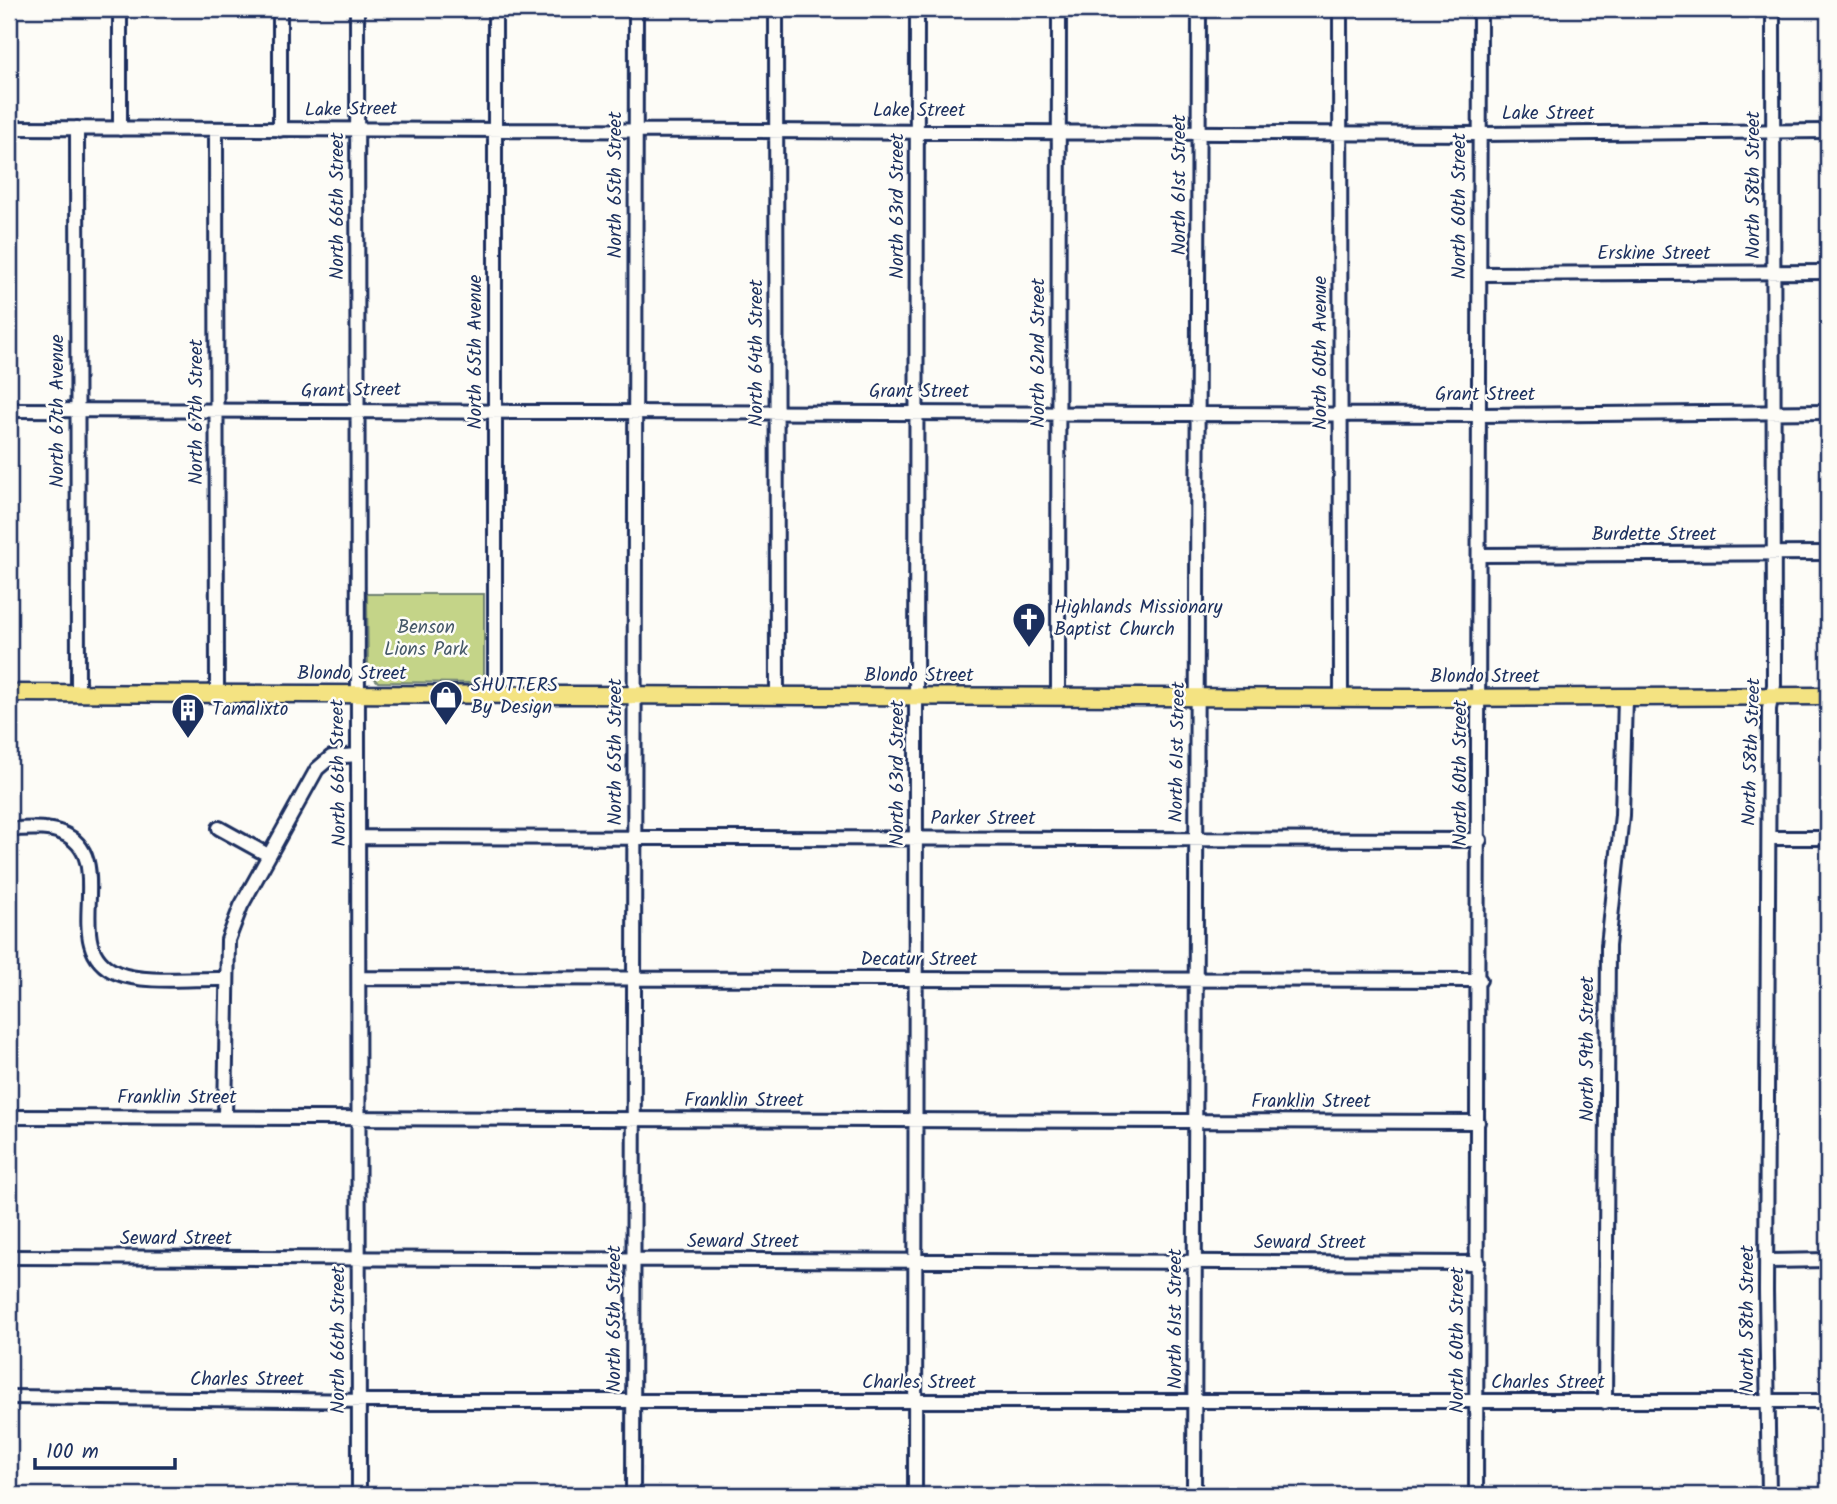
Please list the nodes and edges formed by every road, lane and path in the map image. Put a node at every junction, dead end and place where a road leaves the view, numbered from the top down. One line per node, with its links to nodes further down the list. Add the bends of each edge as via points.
1 (120, 9): 16 (street)
2 (280, 9): 21 (street)
3 (357, 9): 18 (street, North 66th Street)
4 (495, 9): 15 (street, North 65th Avenue)
5 (636, 9): 19 (street, North 65th Street)
6 (776, 9): 20 (street, North 64th Street)
7 (917, 9): 22 (street, North 63rd Street)
8 (1059, 9): 23 (street, North 62nd Street)
9 (1199, 9): 25 (street, North 61st Street)
10 (1340, 9): 27 (street, North 60th Avenue)
11 (1480, 9): 28 (street, North 60th Street)
12 (1773, 9): 26 (street, North 58th Street)
13 (9, 128): 14 (street, Lake Street)
14 (77, 128): 16 (street, Lake Street); 33 (street, North 67th Avenue)
15 (495, 128): 18 (street, Lake Street); 19 (street, Lake Street); 34 (street, North 65th Avenue)
16 (120, 129): 17 (street, Lake Street)
17 (216, 129): 21 (street, Lake Street); 35 (street, North 67th Street)
18 (357, 129): 21 (street, Lake Street); 36 (street, North 66th Street)
19 (636, 129): 20 (street, Lake Street); 37 (street, North 65th Street)
20 (776, 129): 22 (street, Lake Street); 38 (street, North 64th Street)
21 (280, 130)
22 (917, 130): 23 (street, Lake Street); 39 (street, North 63rd Street)
23 (1058, 131): 25 (street, Lake Street); 40 (street, North 62nd Street)
24 (1828, 131): 26 (street, Lake Street)
25 (1199, 132): 27 (street, Lake Street); 41 (street, North 61st Street)
26 (1773, 132): 28 (street, Lake Street); 29 (street, North 58th Street)
27 (1340, 133): 28 (street, Lake Street); 44 (street, North 60th Avenue)
28 (1480, 134): 31 (street, North 60th Street)
29 (1773, 272): 30 (street, Erskine Street); 31 (street, Erskine Street); 42 (street, North 58th Street)
30 (1828, 272)
31 (1480, 274): 45 (street, North 60th Street)
32 (9, 410): 33 (street, Grant Street)
33 (77, 410): 35 (street, Grant Street); 50 (street, North 67th Avenue)
34 (495, 410): 36 (street, Grant Street); 37 (street, Grant Street); 53 (street, North 65th Avenue)
35 (216, 411): 36 (street, Grant Street); 51 (street, North 67th Street)
36 (357, 411): 52 (street, North 66th Street)
37 (636, 411): 38 (street, Grant Street); 54 (street, North 65th Street)
38 (776, 411): 39 (street, Grant Street); 55 (street, North 64th Street)
39 (917, 411): 40 (street, Grant Street); 58 (street, North 63rd Street)
40 (1059, 412): 41 (street, Grant Street); 59 (street, North 62nd Street)
41 (1199, 412): 44 (street, Grant Street); 61 (street, North 61st Street)
42 (1773, 412): 43 (street, Grant Street); 45 (street, Grant Street); 47 (street, North 58th Street)
43 (1828, 412)
44 (1340, 414): 45 (street, Grant Street); 62 (street, North 60th Avenue)
45 (1480, 415): 48 (street, North 60th Street)
46 (1828, 552): 47 (street, Burdette Street)
47 (1773, 553): 48 (street, Burdette Street); 56 (street, North 58th Street)
48 (1480, 555): 63 (street, North 60th Street)
49 (9, 693): 50 (main road, Blondo Street)
50 (78, 694): 51 (main road, Blondo Street)
51 (217, 695): 52 (main road, Blondo Street)
52 (357, 695): 53 (main road, Blondo Street); 64 (street, North 66th Street)
53 (495, 695): 54 (main road, Blondo Street)
54 (636, 696): 55 (main road, Blondo Street); 68 (street, North 65th Street)
55 (777, 696): 58 (main road, Blondo Street)
56 (1772, 696): 57 (main road, Blondo Street); 60 (main road, Blondo Street); 70 (street, North 58th Street)
57 (1828, 696)
58 (917, 697): 59 (main road, Blondo Street); 69 (street, North 63rd Street)
59 (1058, 697): 61 (main road, Blondo Street)
60 (1625, 697): 63 (main road, Blondo Street); 103 (street, North 59th Street, via 1623,802 1608,946)
61 (1198, 698): 62 (main road, Blondo Street); 72 (street, North 61st Street)
62 (1340, 698): 63 (main road, Blondo Street)
63 (1480, 698): 73 (street, North 60th Street)
64 (358, 755): 67 (street, North 66th Street); 74 (street, via 331,757 317,769)
65 (219, 828): 74 (street)
66 (9, 829): 75 (street, via 52,830 81,848 88,867 89,938 96,955 111,971 133,977)
67 (359, 836): 68 (street, Parker Street); 76 (street, North 66th Street)
68 (635, 838): 69 (street, Parker Street); 77 (street, North 65th Street)
69 (917, 838): 72 (street, Parker Street); 78 (street, North 63rd Street)
70 (1769, 838): 71 (street); 92 (street, North 58th Street)
71 (1828, 838)
72 (1196, 839): 73 (street, Parker Street); 79 (street, North 61st Street)
73 (1480, 840): 80 (street, North 60th Street)
74 (268, 855): 75 (street, via 231,928)
75 (225, 978): 82 (street)
76 (359, 978): 77 (street, Decatur Street); 83 (street, North 66th Street)
77 (635, 979): 78 (street, Decatur Street); 84 (street, North 65th Street)
78 (917, 979): 79 (street, Decatur Street); 85 (street, North 63rd Street)
79 (1195, 980): 80 (street, Decatur Street); 86 (street, North 61st Street)
80 (1480, 980): 87 (street, North 60th Street)
81 (9, 1117): 82 (street, Franklin Street)
82 (225, 1117): 83 (street, Franklin Street)
83 (359, 1119): 84 (street, Franklin Street); 89 (street, North 66th Street)
84 (634, 1120): 85 (street, Franklin Street); 90 (street, North 65th Street)
85 (916, 1120): 86 (street, Franklin Street); 91 (street, North 63rd Street)
86 (1196, 1121): 87 (street, Franklin Street); 94 (street, North 61st Street)
87 (1478, 1122): 95 (street, North 60th Street)
88 (9, 1257): 89 (street, Seward Street)
89 (359, 1259): 90 (street, Seward Street); 97 (street, North 66th Street)
90 (634, 1261): 91 (street, Seward Street); 100 (street, North 65th Street)
91 (916, 1261): 94 (street, Seward Street); 101 (street, North 63rd Street)
92 (1766, 1261): 93 (street); 98 (street, North 58th Street)
93 (1828, 1261)
94 (1195, 1262): 95 (street, Seward Street); 102 (street, North 61st Street)
95 (1478, 1263): 104 (street, North 60th Street)
96 (9, 1397): 97 (street, Charles Street)
97 (359, 1401): 100 (street, Charles Street); 105 (street, North 66th Street)
98 (1767, 1401): 99 (street, Charles Street); 103 (street, Charles Street); 110 (street, North 58th Street)
99 (1828, 1401)
100 (634, 1402): 101 (street, Charles Street); 106 (street, North 65th Street)
101 (915, 1402): 102 (street, Charles Street); 107 (street, North 63rd Street)
102 (1195, 1402): 104 (street, Charles Street); 108 (street, North 61st Street)
103 (1605, 1402): 104 (street, Charles Street)
104 (1477, 1403): 109 (street, North 60th Street)
105 (359, 1495)
106 (633, 1495)
107 (915, 1495)
108 (1194, 1495)
109 (1476, 1495)
110 (1769, 1495)

